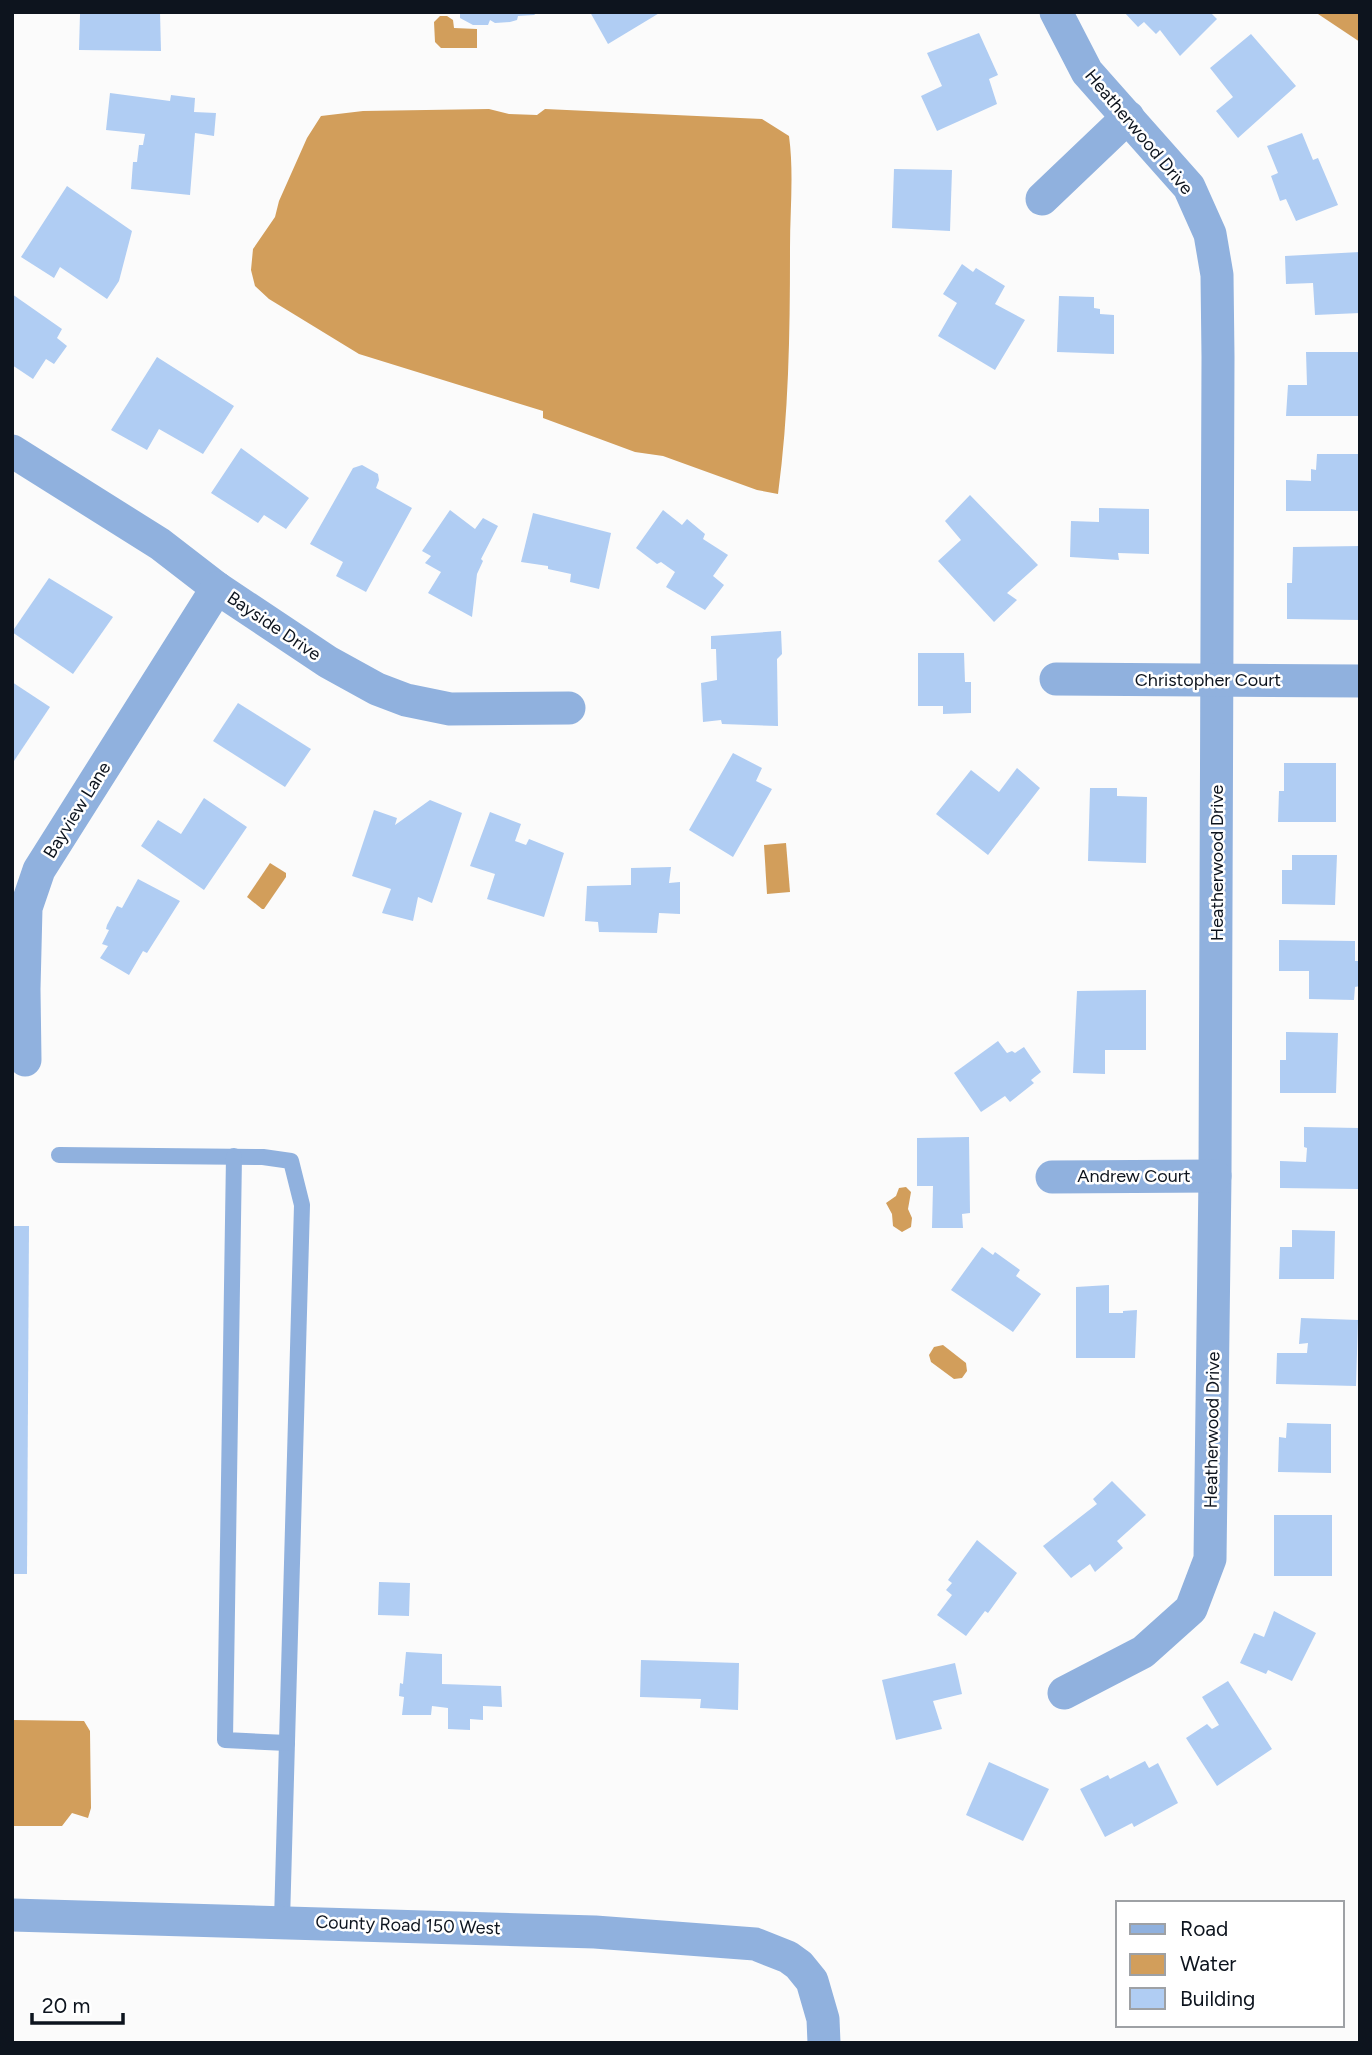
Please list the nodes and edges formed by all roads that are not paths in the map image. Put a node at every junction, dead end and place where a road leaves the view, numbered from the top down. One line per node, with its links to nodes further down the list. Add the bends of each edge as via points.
1 (1056, 12): 2 (street, Heatherwood Drive, via 1087,72)
2 (1128, 117): 3 (street); 7 (street, Heatherwood Drive, via 1189,187 1210,234 1217,275)
3 (1042, 199)
4 (12, 451): 5 (street, Bayside Drive, via 160,544)
5 (217, 588): 9 (street, Bayside Drive, via 328,662 406,700 450,709); 10 (street, Bayview Lane, via 39,870 26,908)
6 (1056, 679): 7 (street, Christopher Court)
7 (1218, 680): 8 (street, Christopher Court); 13 (street, Heatherwood Drive)
8 (1360, 681)
9 (569, 708)
10 (25, 1060)
11 (59, 1155): 12 (lane)
12 (234, 1156): 16 (lane, via 291,1161 302,1205); 16 (lane, via 225,1740)
13 (1215, 1176): 14 (street, Andrew Court); 15 (street, Heatherwood Drive, via 1210,1559 1191,1609 1143,1652)
14 (1052, 1177)
15 (1063, 1693)
16 (287, 1743): 18 (lane)
17 (12, 1915): 18 (street, County Road 150 West)
18 (282, 1921): 19 (street, County Road 150 West, via 595,1932 755,1944 788,1957 812,1981 823,2019)
19 (824, 2043)

